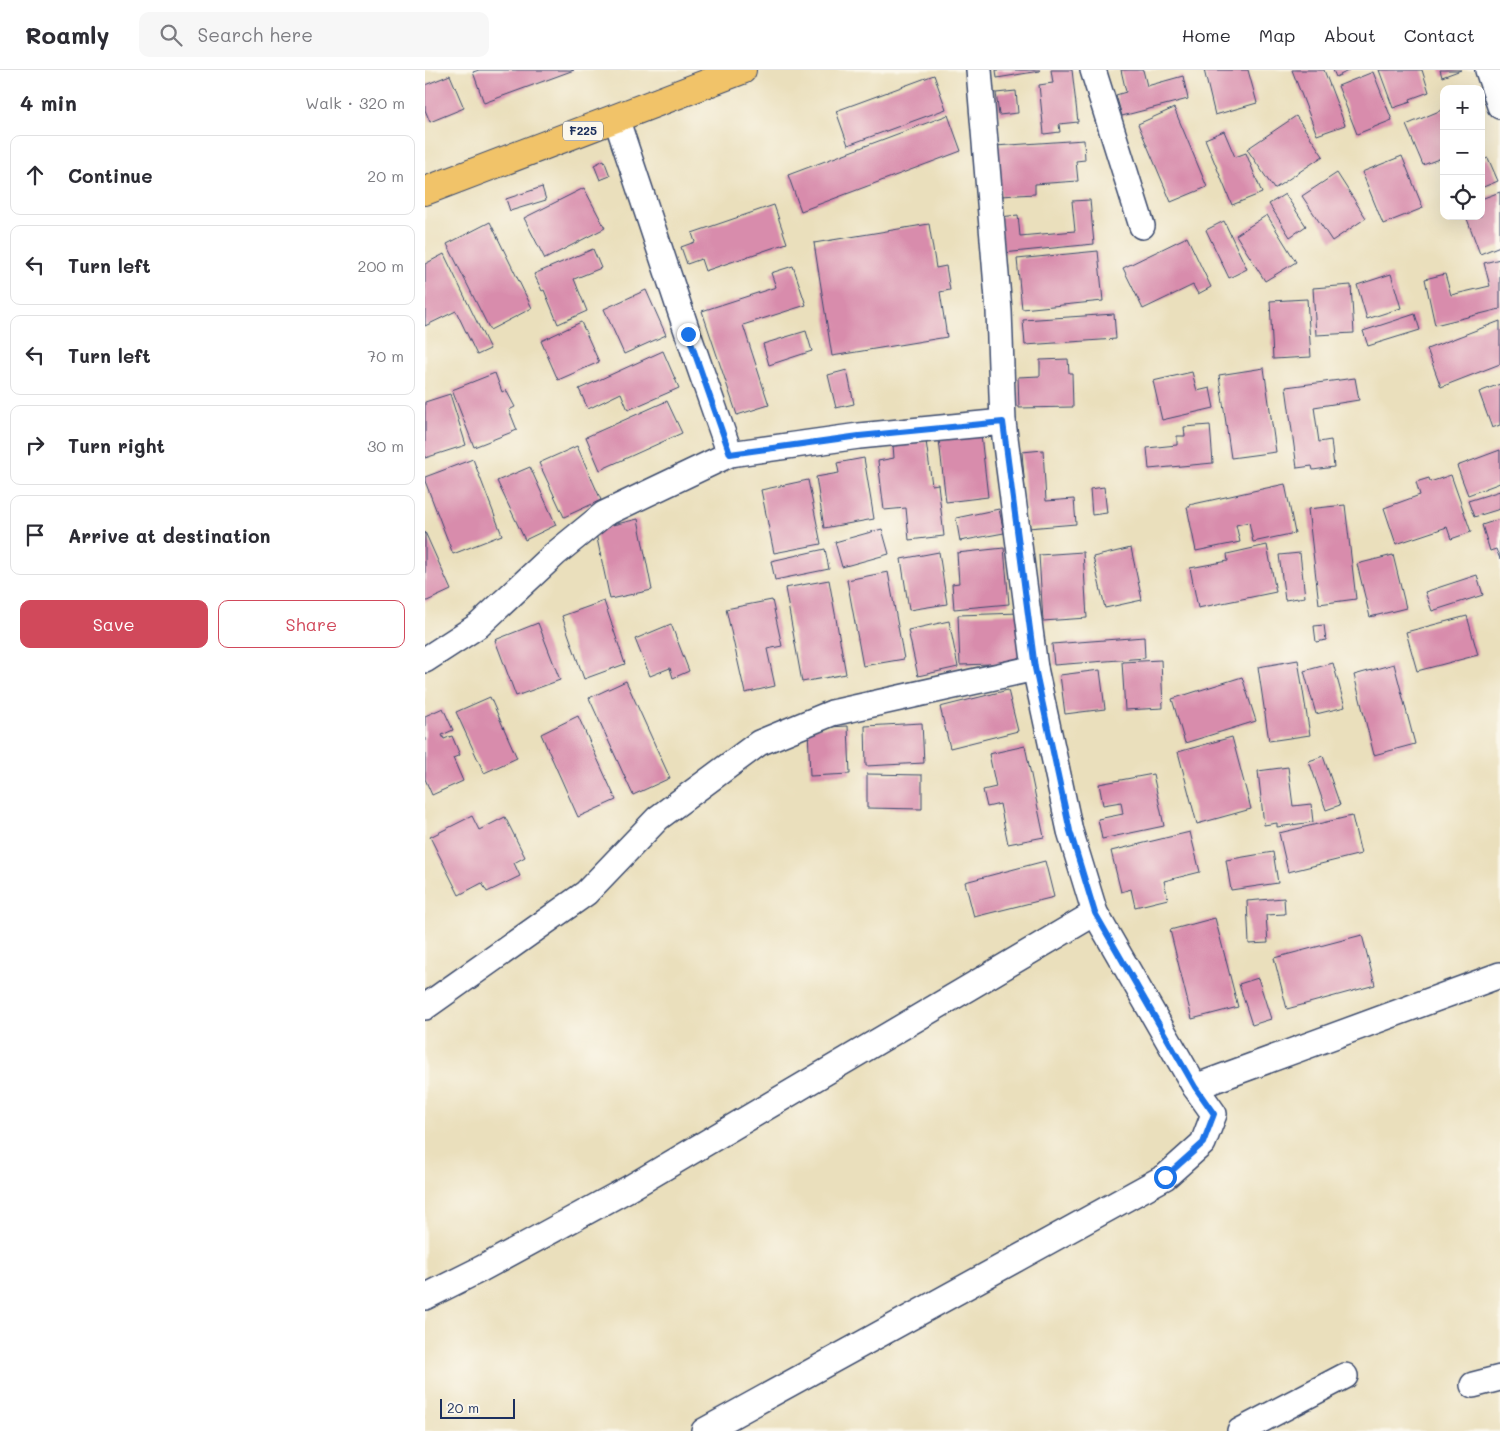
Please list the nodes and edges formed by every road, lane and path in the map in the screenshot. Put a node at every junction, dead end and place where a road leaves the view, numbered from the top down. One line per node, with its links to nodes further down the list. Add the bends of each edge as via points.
1 (742, 70): 6 (main road, F225)
2 (979, 70): 9 (street, via 999,311)
3 (1093, 70): 8 (street)
4 (1488, 70): 5 (street)
5 (1500, 106)
6 (616, 118): 7 (main road, F225); 10 (street)
7 (425, 191)
8 (1142, 226)
9 (1003, 422): 10 (street, via 859,436); 12 (street)
10 (730, 454): 11 (street, via 604,514 555,554 479,626)
11 (425, 660)
12 (1035, 668): 13 (street, via 1070,831); 15 (street, via 832,713 759,743 658,818 586,893)
13 (1095, 913): 16 (street); 17 (street, via 628,1189)
14 (1500, 975): 16 (street)
15 (425, 1007)
16 (1195, 1087): 21 (street, via 1214,1114 1203,1143 1165,1177)
17 (425, 1296)
18 (1345, 1376): 22 (street)
19 (1500, 1378): 20 (street)
20 (1473, 1385)
21 (704, 1431)
22 (1240, 1431)

